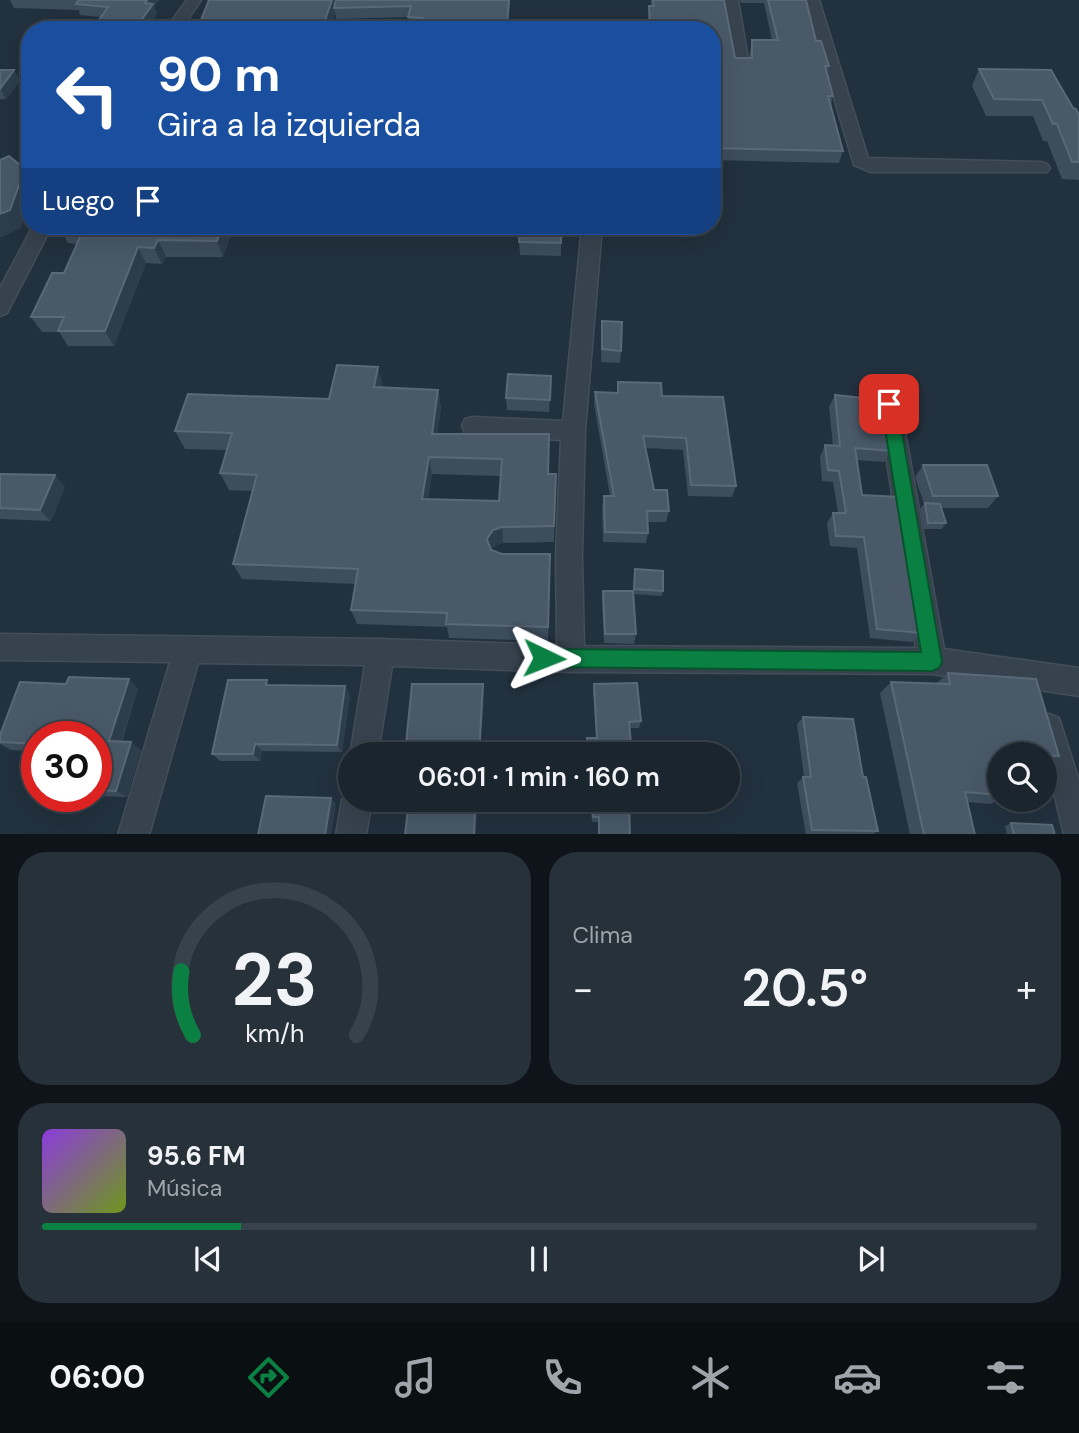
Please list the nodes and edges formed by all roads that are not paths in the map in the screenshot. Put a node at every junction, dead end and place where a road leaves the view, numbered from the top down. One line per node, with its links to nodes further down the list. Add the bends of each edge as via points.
1 (194, 0): 4 (street)
2 (731, 0): 5 (street)
3 (812, 0): 6 (street, via 860,161 871,166)
4 (179, 21)
5 (741, 65)
6 (1041, 168)
7 (36, 235): 9 (street)
8 (591, 235): 13 (street)
9 (8, 276): 10 (street)
10 (0, 308)
11 (889, 404): 20 (street)
12 (472, 426): 13 (street)
13 (573, 431): 15 (street)
14 (543, 556): 15 (street)
15 (569, 556): 19 (street)
16 (0, 647): 17 (street)
17 (188, 649): 18 (street); 26 (street)
18 (381, 652): 19 (street); 23 (street)
19 (571, 659): 20 (street)
20 (932, 662): 21 (street)
21 (1034, 678): 22 (street); 25 (street)
22 (1079, 681)
23 (366, 742)
24 (355, 812): 27 (street)
25 (1079, 833)
26 (133, 834)
27 (351, 834)

